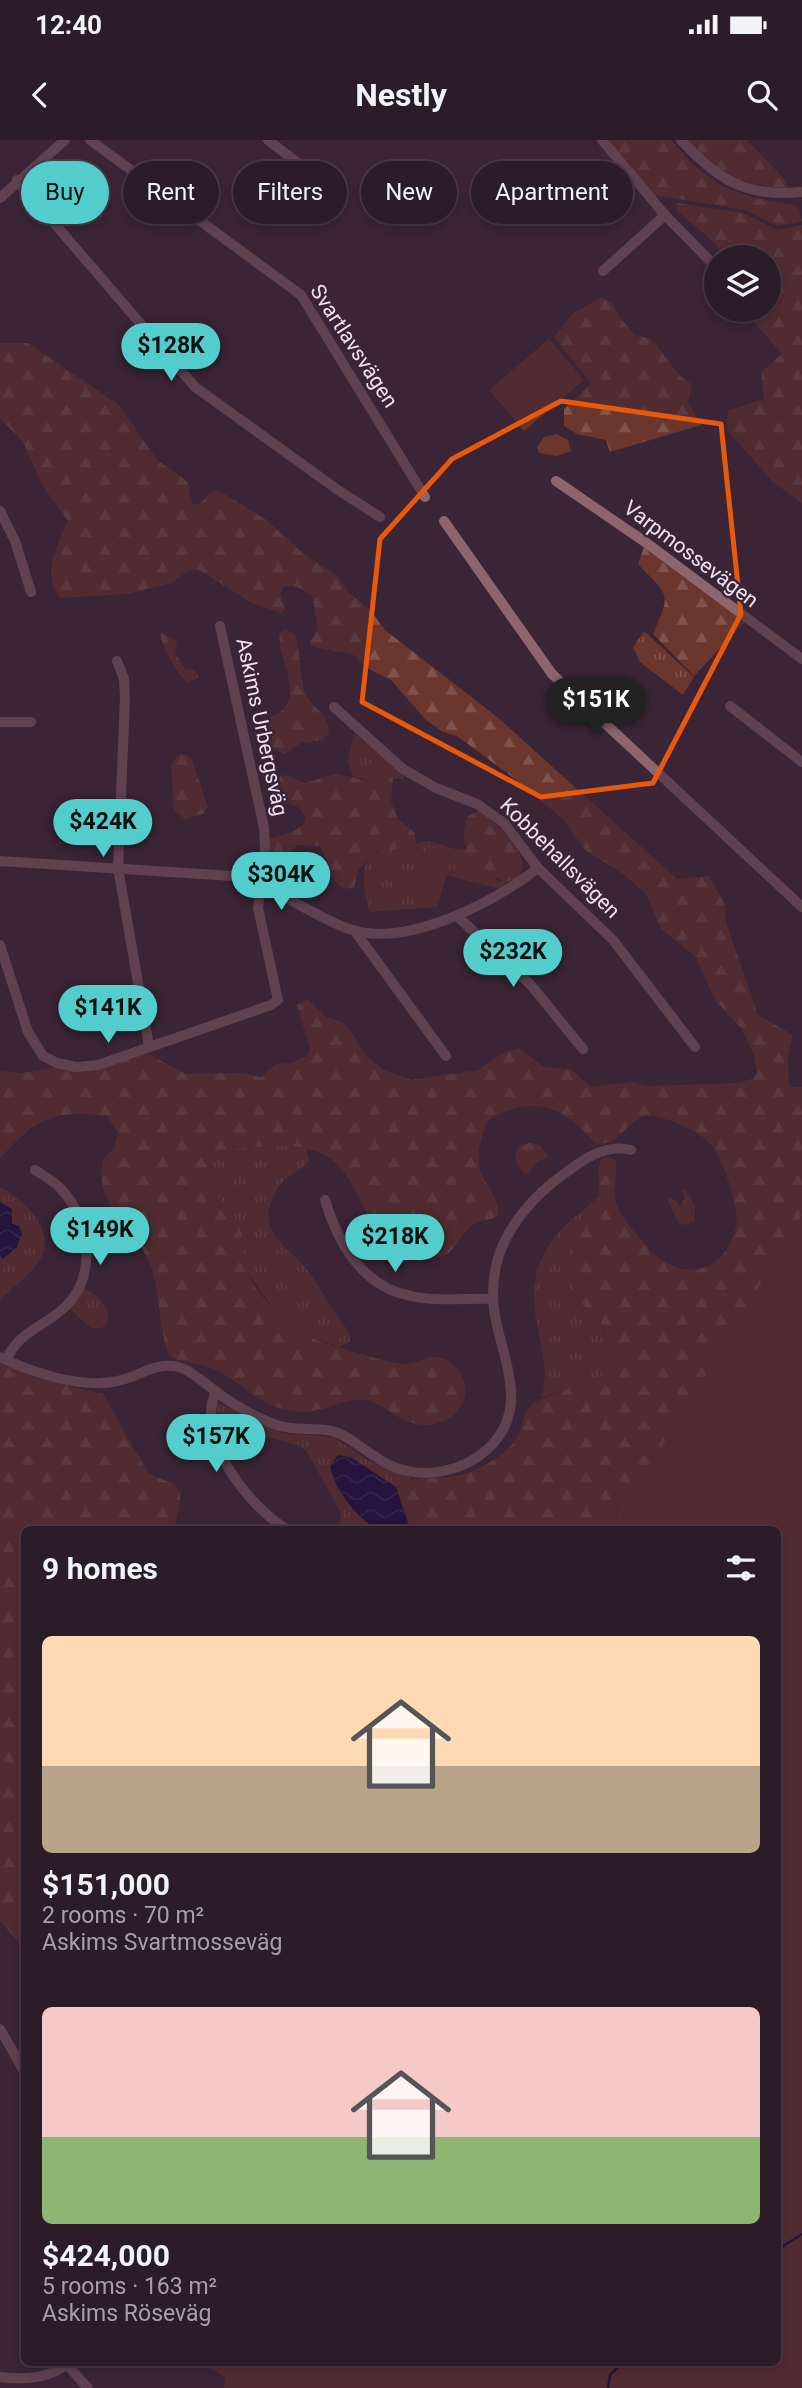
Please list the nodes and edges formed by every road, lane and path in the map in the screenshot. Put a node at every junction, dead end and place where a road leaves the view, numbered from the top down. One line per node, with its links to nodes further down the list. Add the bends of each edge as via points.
1 (65, 140): 7 (street)
2 (90, 140): 14 (street, Svartlavsvägen, via 301,295)
3 (268, 140): 6 (street)
4 (602, 140): 10 (street)
5 (681, 140): 8 (street, via 708,169 733,184 768,193)
6 (295, 161)
7 (17, 180): 9 (street); 16 (street, via 195,387)
8 (802, 192)
9 (0, 198)
10 (665, 215): 11 (street); 12 (street)
11 (704, 255)
12 (603, 271)
13 (556, 481): 20 (street, Varpmossevägen)
14 (425, 497)
15 (0, 512): 18 (street, via 15,541)
16 (380, 517)
17 (444, 521): 31 (street, via 552,674)
18 (31, 592)
19 (220, 626): 30 (street, Askims Urbergsväg, via 264,828)
20 (802, 659)
21 (117, 661): 28 (street, via 125,698)
22 (730, 706): 26 (street)
23 (334, 707): 29 (street, Kobbehallsvägen, via 403,769 495,816)
24 (0, 722): 25 (street)
25 (31, 722)
26 (802, 762)
27 (0, 861): 28 (street)
28 (118, 868): 30 (street, via 222,874); 35 (street)
29 (538, 868): 32 (street, via 503,893); 36 (street, Kobbehallsvägen, via 613,940)
30 (259, 884): 33 (street); 35 (street, Askims Urbergsväg, via 262,933 278,1000)
31 (802, 907)
32 (457, 916): 33 (street, via 401,930); 37 (street, via 530,984)
33 (354, 930): 38 (street)
34 (1, 951): 35 (street, via 28,1032 50,1061 92,1066)
35 (149, 1046)
36 (695, 1048)
37 (583, 1049)
38 (446, 1056)
39 (631, 1150): 42 (street, via 616,1148 594,1155 540,1193 502,1248)
40 (35, 1170): 43 (street, via 60,1187 78,1213 86,1240 85,1265 70,1302 20,1337)
41 (324, 1200): 42 (street, via 346,1251 360,1268 388,1288 421,1298)
42 (493, 1299): 44 (street, via 511,1390 508,1416 487,1450 453,1469 426,1473 398,1469 371,1457 340,1434 286,1429)
43 (3, 1358): 44 (street, via 58,1377 103,1383 160,1367 177,1367)
44 (215, 1392): 45 (street, via 208,1420 228,1465 257,1507)
45 (283, 1526)
46 (0, 2029): 47 (street)
47 (21, 2066)
48 (63, 2366): 50 (street, via 33,2377)
49 (70, 2366): 51 (street)
50 (0, 2377)
51 (88, 2388)

